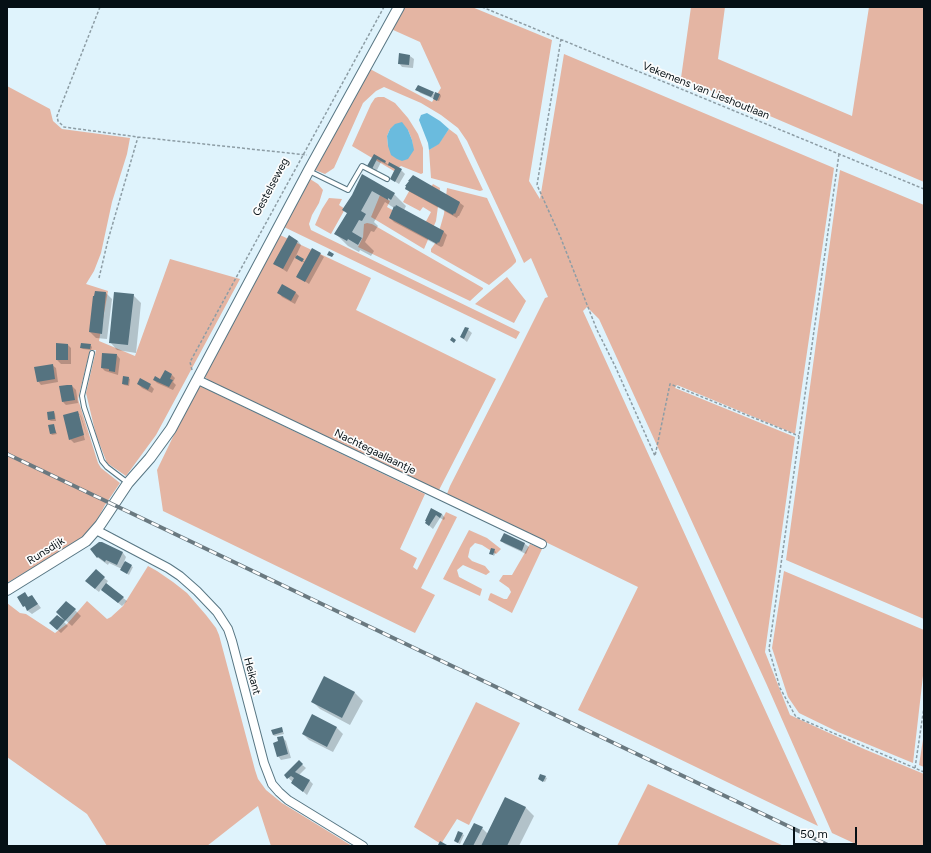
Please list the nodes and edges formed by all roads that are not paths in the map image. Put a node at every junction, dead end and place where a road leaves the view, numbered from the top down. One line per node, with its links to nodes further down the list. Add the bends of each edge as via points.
1 (399, 7): 2 (street)
2 (309, 170): 3 (lane, via 348,190 362,166); 5 (street)
3 (387, 179)
4 (92, 352): 6 (lane, via 82,396 84,407 102,461)
5 (198, 380): 6 (street, via 171,429); 8 (street, Nachtegaallaantje)
6 (128, 483): 7 (street)
7 (96, 530): 9 (street, Runsdijk, via 86,541); 10 (street, Heikant, via 180,576 217,612 228,629 272,784 288,800)
8 (542, 544)
9 (7, 590)
10 (363, 846)

